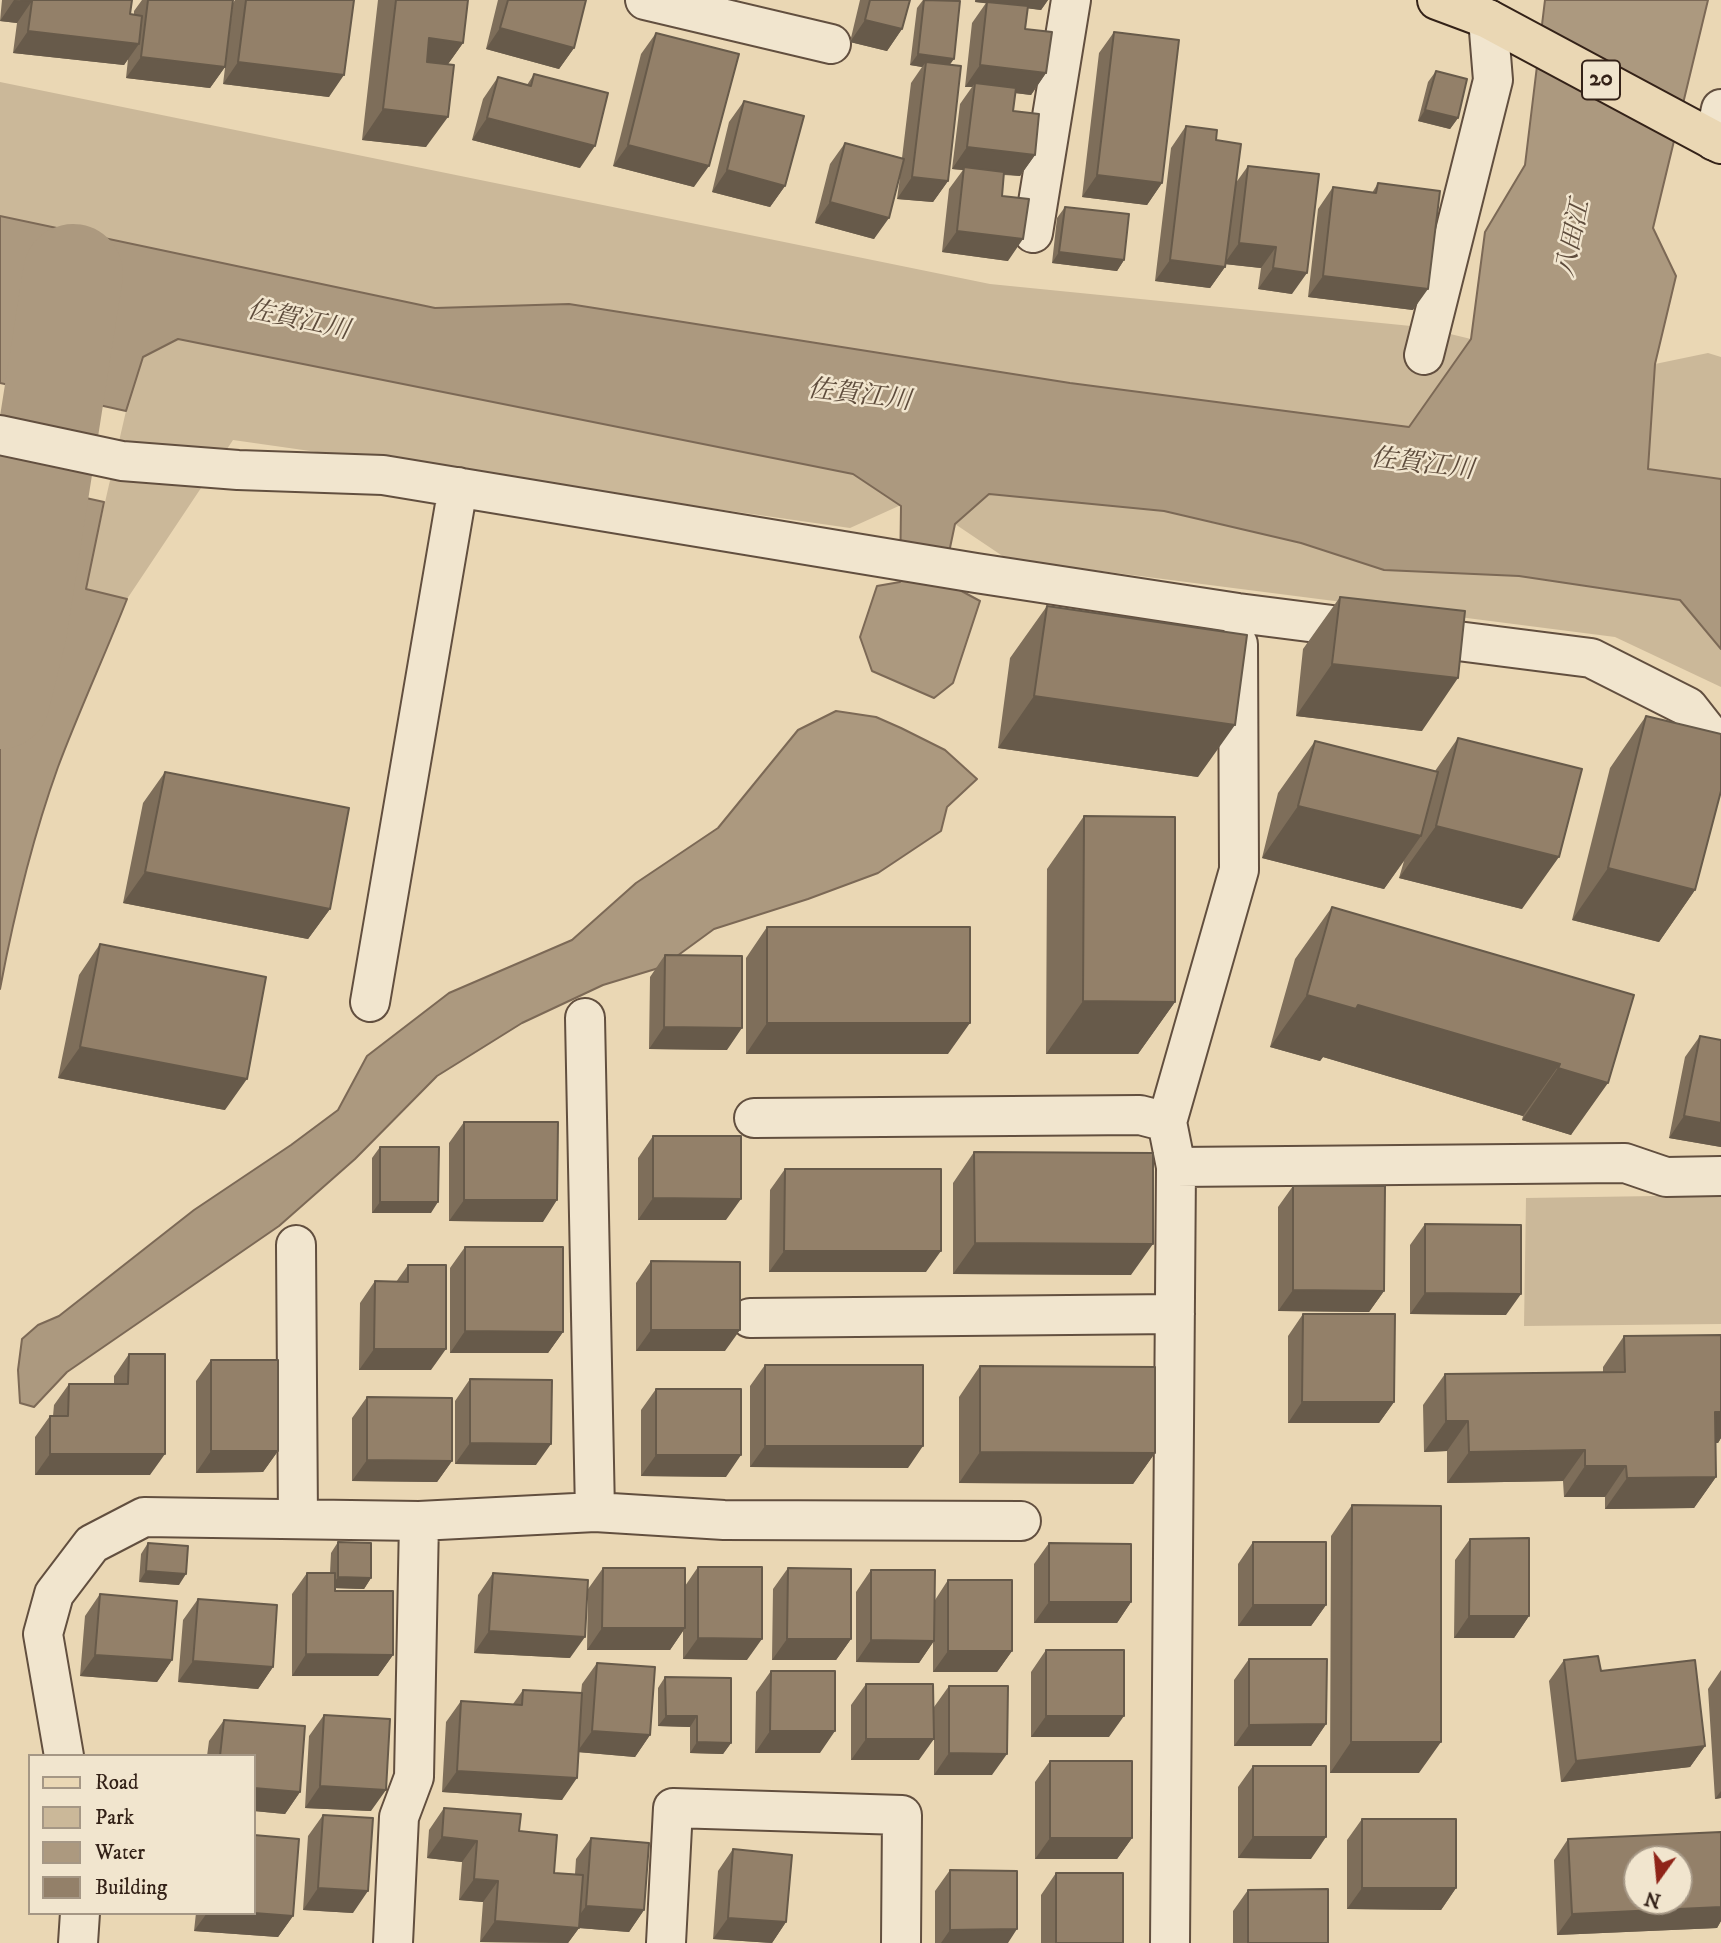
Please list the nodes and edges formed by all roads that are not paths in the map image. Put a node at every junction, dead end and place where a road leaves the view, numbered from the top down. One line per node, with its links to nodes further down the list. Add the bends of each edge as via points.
1 (645, 0): 5 (street)
2 (1071, 0): 7 (street)
3 (1437, 0): 4 (main road, 20)
4 (1488, 19): 6 (main road, 20); 8 (street, via 1493,80)
5 (831, 44)
6 (1719, 131)
7 (1033, 233)
8 (1424, 355)
9 (0, 435): 10 (street, via 122,461 383,475)
10 (458, 487): 11 (street); 13 (street)
11 (1238, 613): 12 (street, via 1591,658 1688,707); 16 (street, via 1239,870)
12 (1721, 749)
13 (370, 1002)
14 (585, 1018): 22 (street)
15 (754, 1118): 16 (street, via 1140,1115)
16 (1167, 1122): 17 (street)
17 (1177, 1167): 18 (street, via 1625,1163 1666,1177); 20 (street)
18 (1721, 1176)
19 (296, 1245): 23 (street)
20 (1175, 1314): 21 (street); 32 (street)
21 (750, 1318)
22 (595, 1512): 24 (street); 25 (street, via 724,1520)
23 (298, 1519): 24 (street); 26 (street, via 144,1517 92,1544 54,1594 43,1634)
24 (419, 1521): 29 (street, via 414,1777 399,1817)
25 (1021, 1521)
26 (64, 1754)
27 (80, 1915): 28 (street)
28 (78, 1943)
29 (393, 1943)
30 (666, 1943): 31 (street, via 673,1808 902,1815)
31 (901, 1943)
32 (1170, 1943)

